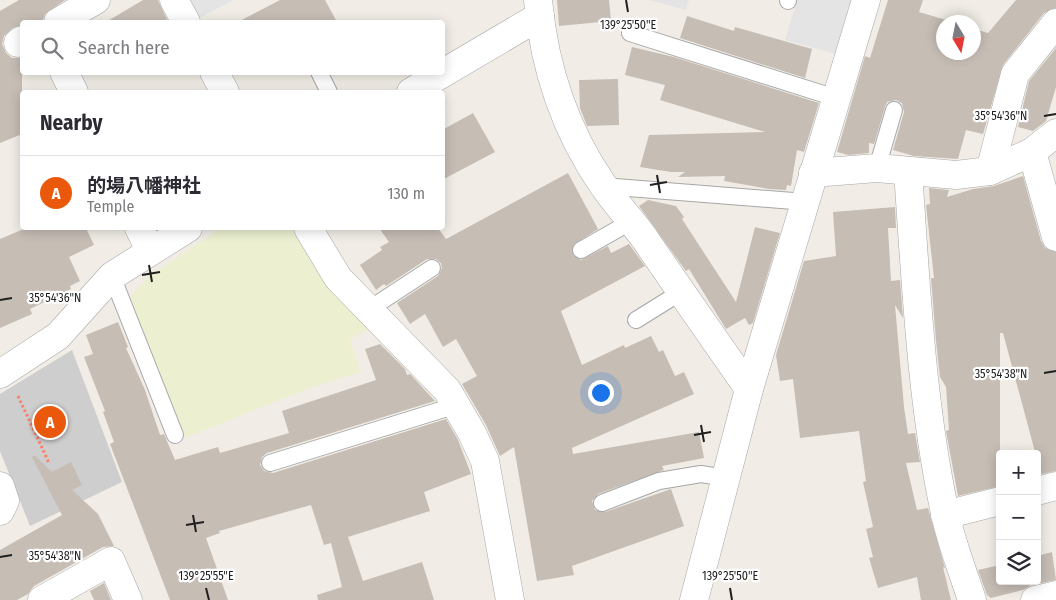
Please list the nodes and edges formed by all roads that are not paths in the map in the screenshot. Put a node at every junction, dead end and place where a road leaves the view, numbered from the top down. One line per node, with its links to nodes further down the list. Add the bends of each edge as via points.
1 (96, 0): 5 (street)
2 (174, 0): 6 (street)
3 (866, 0): 18 (street)
4 (539, 8): 9 (street); 26 (street, via 554,86 571,130)
5 (61, 20)
6 (185, 20)
7 (1056, 23): 24 (street, via 1015,74)
8 (630, 33): 18 (lane)
9 (445, 70)
10 (66, 75): 14 (street)
11 (216, 75): 15 (street)
12 (320, 75): 16 (lane)
13 (437, 75): 17 (street)
14 (73, 90)
15 (224, 90)
16 (328, 90)
17 (414, 90)
18 (836, 98): 25 (street)
19 (894, 110): 22 (lane)
20 (1056, 133): 21 (street)
21 (1032, 152): 24 (street); 31 (street)
22 (877, 168): 23 (street); 25 (street)
23 (908, 170): 24 (street, via 956,175); 51 (street, via 930,433)
24 (990, 171)
25 (813, 173): 27 (street)
26 (604, 186): 27 (lane); 28 (street)
27 (806, 202): 40 (street)
28 (632, 221): 33 (lane); 36 (street)
29 (180, 230): 32 (street)
30 (309, 230): 37 (street, via 338,278)
31 (1056, 237)
32 (145, 239): 35 (street)
33 (581, 250)
34 (432, 268): 37 (lane)
35 (112, 276): 39 (street, via 58,336); 42 (lane)
36 (681, 292): 38 (lane); 40 (street)
37 (368, 310): 41 (street, via 431,372)
38 (636, 320)
39 (3, 372)
40 (749, 390): 44 (street)
41 (457, 405): 43 (lane); 55 (street, via 485,461)
42 (175, 435)
43 (270, 463)
44 (726, 478): 49 (lane, via 701,474 659,481); 56 (street)
45 (0, 486): 50 (street, via 5,501)
46 (1056, 486): 47 (street)
47 (1041, 490)
48 (996, 502): 51 (street)
49 (602, 503)
50 (0, 511)
51 (945, 515): 57 (street)
52 (1056, 595): 58 (street)
53 (42, 600): 54 (street, via 111,561)
54 (128, 600)
55 (510, 600)
56 (694, 600)
57 (972, 600)
58 (1035, 600)

